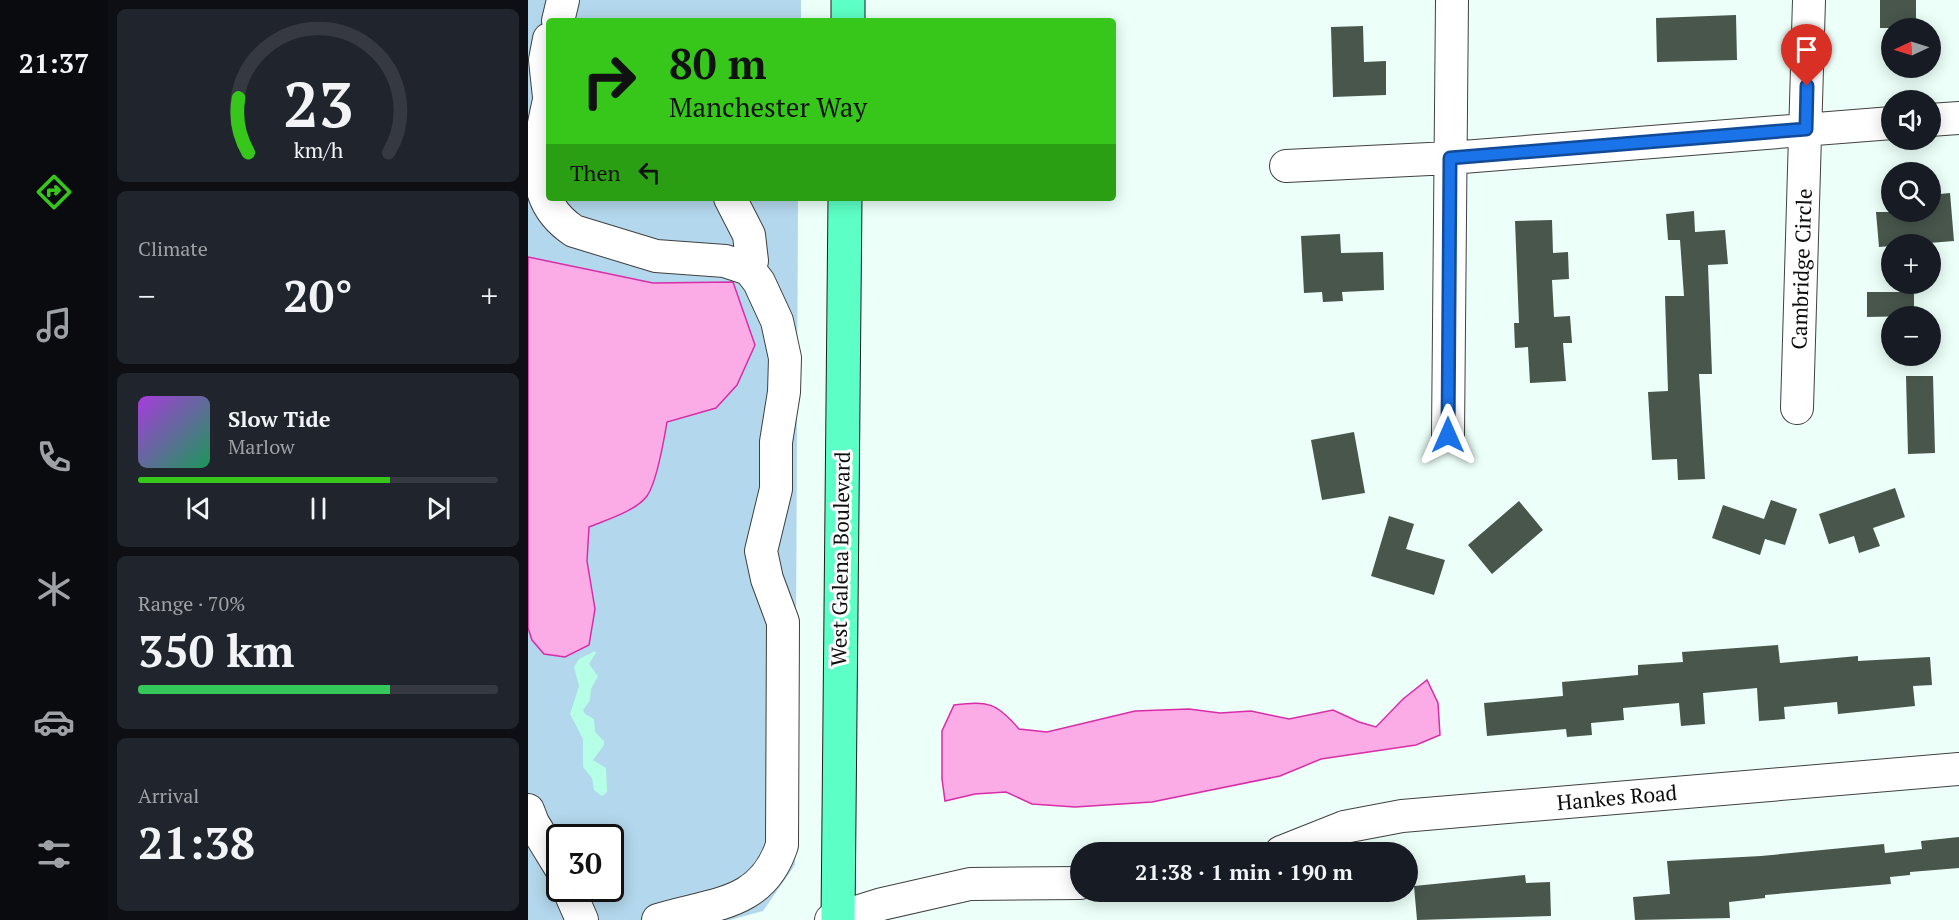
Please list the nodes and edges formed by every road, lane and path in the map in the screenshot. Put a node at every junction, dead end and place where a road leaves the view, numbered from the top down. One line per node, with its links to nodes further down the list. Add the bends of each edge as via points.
1 (563, 0): 5 (street)
2 (848, 0): 6 (main road)
3 (1452, 0): 14 (street)
4 (1809, 0): 13 (street, Cambridge Circle)
5 (559, 18)
6 (848, 18)
7 (546, 55): 8 (street)
8 (546, 70)
9 (546, 114): 18 (street, via 535,188 542,206 554,220 574,231 656,256 725,261)
10 (1959, 118): 11 (street)
11 (1941, 119)
12 (1881, 124): 13 (street)
13 (1806, 129): 14 (street); 19 (street, Cambridge Circle)
14 (1450, 158): 15 (street); 20 (street)
15 (1286, 166)
16 (732, 201): 18 (street, via 749,235)
17 (845, 201): 27 (main road, West Galena Boulevard)
18 (749, 269): 29 (street, via 777,321 785,358 776,442 776,489 761,551 783,622 782,845 769,875 759,886 732,900)
19 (1797, 408)
20 (1448, 435)
21 (1959, 769): 23 (street, Hankes Road, via 1391,817 1344,826)
22 (528, 810): 24 (street)
23 (1305, 842)
24 (546, 844)
25 (1070, 883): 27 (street, via 970,884)
26 (574, 902): 28 (street)
27 (836, 919)
28 (582, 920)
29 (658, 920)

